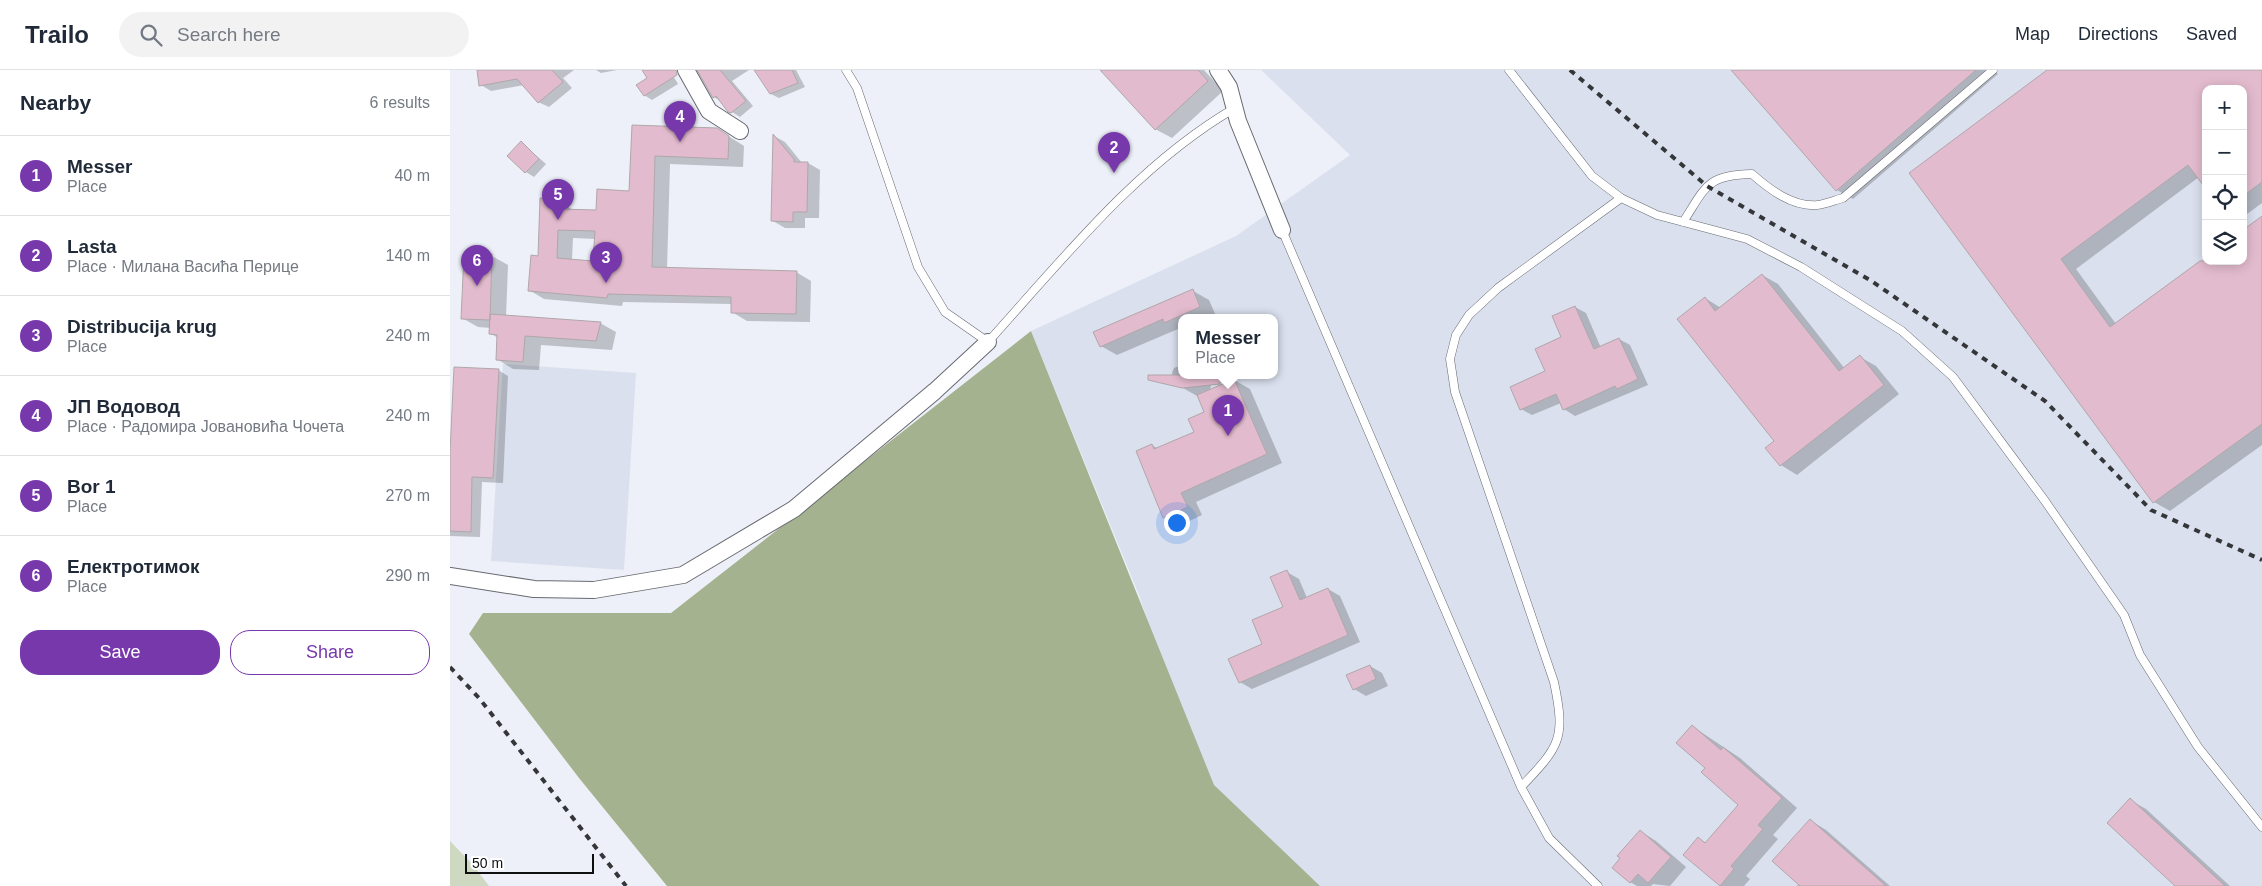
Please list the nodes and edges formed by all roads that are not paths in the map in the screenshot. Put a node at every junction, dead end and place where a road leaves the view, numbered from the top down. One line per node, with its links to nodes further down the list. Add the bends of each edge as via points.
1 (686, 70): 7 (street, via 709,110)
2 (846, 70): 11 (lane, via 857,88 918,266 945,312)
3 (1218, 70): 6 (street, via 1229,87)
4 (1509, 70): 8 (lane, via 1592,176)
5 (1993, 70): 9 (lane, via 1843,198 1817,205 1803,204 1772,192 1752,174 1726,174 1707,186)
6 (1235, 108): 10 (street); 11 (lane, via 1212,121 1152,166 1055,266)
7 (740, 131)
8 (1621, 198): 9 (lane, via 1656,215); 13 (lane, via 1498,288 1469,314 1456,335 1450,359 1456,392 1554,682 1561,716 1558,738 1549,757)
9 (1683, 222): 14 (lane, via 1747,239 1801,266 1902,331 1953,377 2046,501 2124,615 2140,655 2198,747)
10 (1282, 230): 13 (lane)
11 (988, 342): 12 (street, via 794,510 683,575 594,590 534,590)
12 (450, 576)
13 (1521, 788): 15 (lane, via 1549,838)
14 (2262, 827)
15 (1598, 886)

